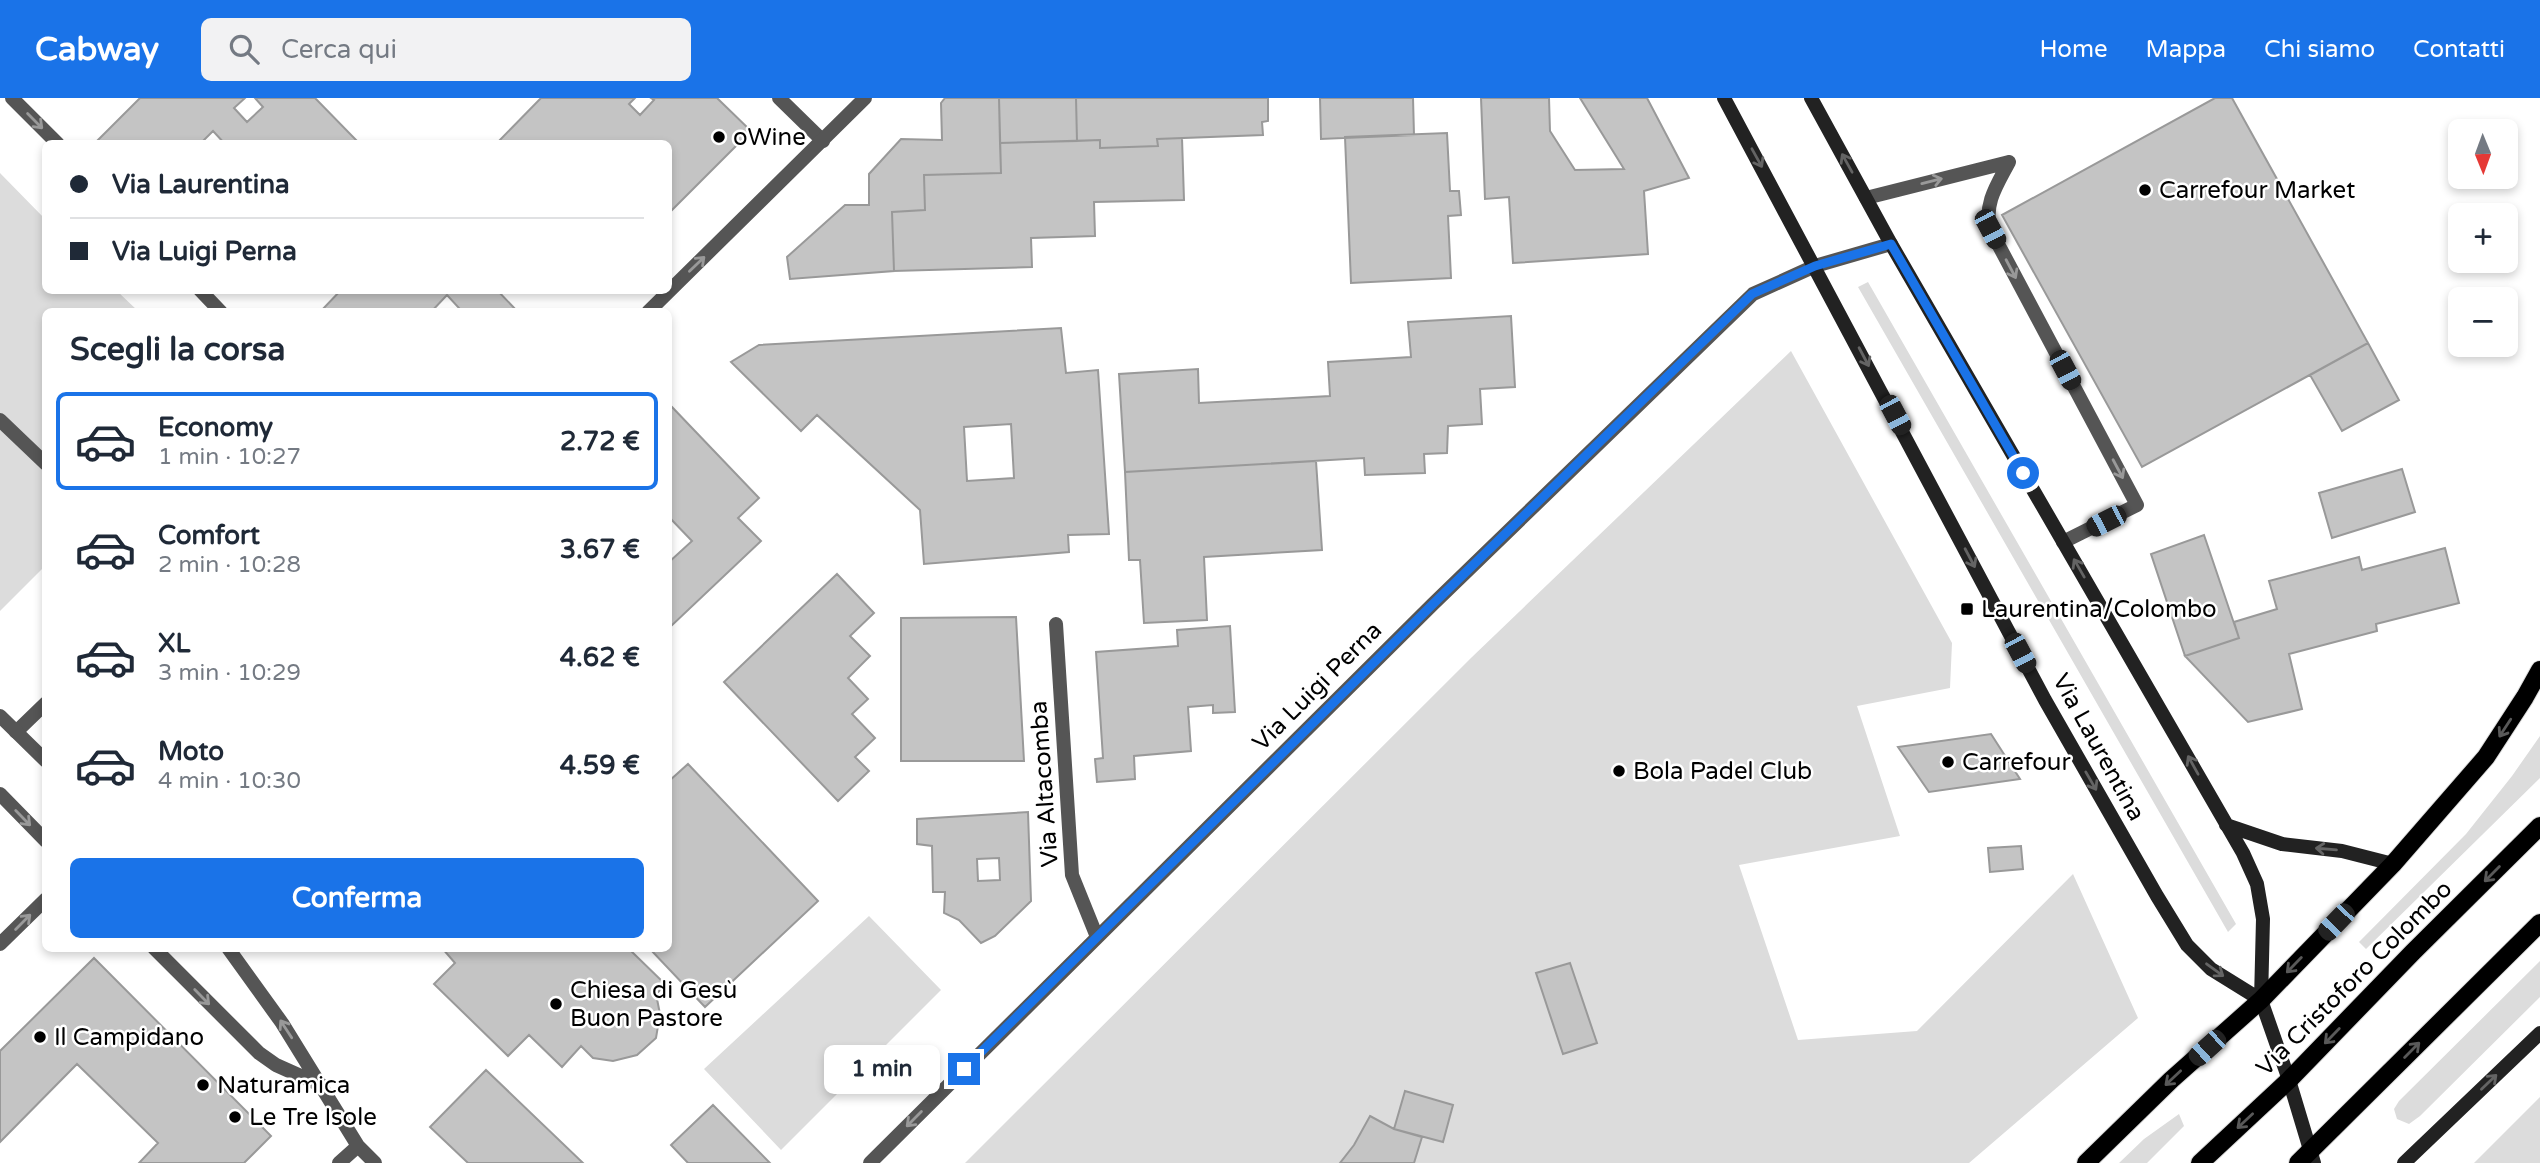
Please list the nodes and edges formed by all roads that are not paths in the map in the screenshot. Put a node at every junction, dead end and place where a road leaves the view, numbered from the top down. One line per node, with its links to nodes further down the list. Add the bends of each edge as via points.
1 (12, 98): 6 (street, one-way to 6)
2 (779, 98): 7 (street)
3 (865, 98): 7 (street)
4 (1724, 98): 10 (main road, Via Laurentina, one-way to 10)
5 (1811, 98): 8 (main road, one-way to 5)
6 (54, 140)
7 (823, 141): 11 (street, one-way to 7)
8 (1866, 198): 9 (main road); 18 (street, one-way to 18, via 2009,162 1989,204 1990,229 2137,505)
9 (1891, 244): 10 (street); 18 (main road)
10 (1815, 266): 32 (street, Via Luigi Perna, via 1752,294); 36 (main road, Via Laurentina, one-way to 36, via 2045,700 2157,896 2187,945 2211,969)
11 (672, 289)
12 (204, 294): 14 (street)
13 (666, 294): 15 (street, one-way to 13)
14 (217, 308)
15 (652, 308)
16 (0, 420): 17 (street)
17 (42, 460)
18 (2063, 542): 26 (main road, one-way to 18)
19 (1056, 624): 32 (street, Via Altacomba, via 1072,875)
20 (2540, 670): 29 (main road, Via Cristoforo Colombo, one-way to 29, via 2486,757)
21 (42, 707): 23 (street)
22 (0, 716): 23 (street)
23 (16, 732): 24 (street)
24 (42, 757)
25 (0, 794): 28 (street, one-way to 28)
26 (2226, 825): 29 (main road, one-way to 26, via 2342,851 2282,844); 36 (main road, via 2252,871 2262,903)
27 (2540, 826): 38 (main road, Via Cristoforo Colombo, one-way to 38)
28 (42, 837)
29 (2393, 864): 36 (main road, Via Cristoforo Colombo, one-way to 36)
30 (42, 903): 33 (street, one-way to 30)
31 (2540, 923): 41 (main road, one-way to 31)
32 (1097, 937): 44 (street, Via Luigi Perna, one-way to 44)
33 (0, 944)
34 (158, 952): 39 (street, one-way to 39, via 259,1053)
35 (231, 952): 39 (street, one-way to 35)
36 (2260, 1000): 38 (main road); 45 (main road, Via Cristoforo Colombo, one-way to 45)
37 (2540, 1032): 47 (main road, one-way to 37)
38 (2290, 1080): 41 (main road); 46 (main road, Via Cristoforo Colombo, one-way to 46)
39 (323, 1086): 40 (street)
40 (358, 1146): 42 (street); 43 (street)
41 (2308, 1159)
42 (339, 1163)
43 (375, 1163)
44 (870, 1163)
45 (2086, 1163)
46 (2200, 1163)
47 (2404, 1163)

